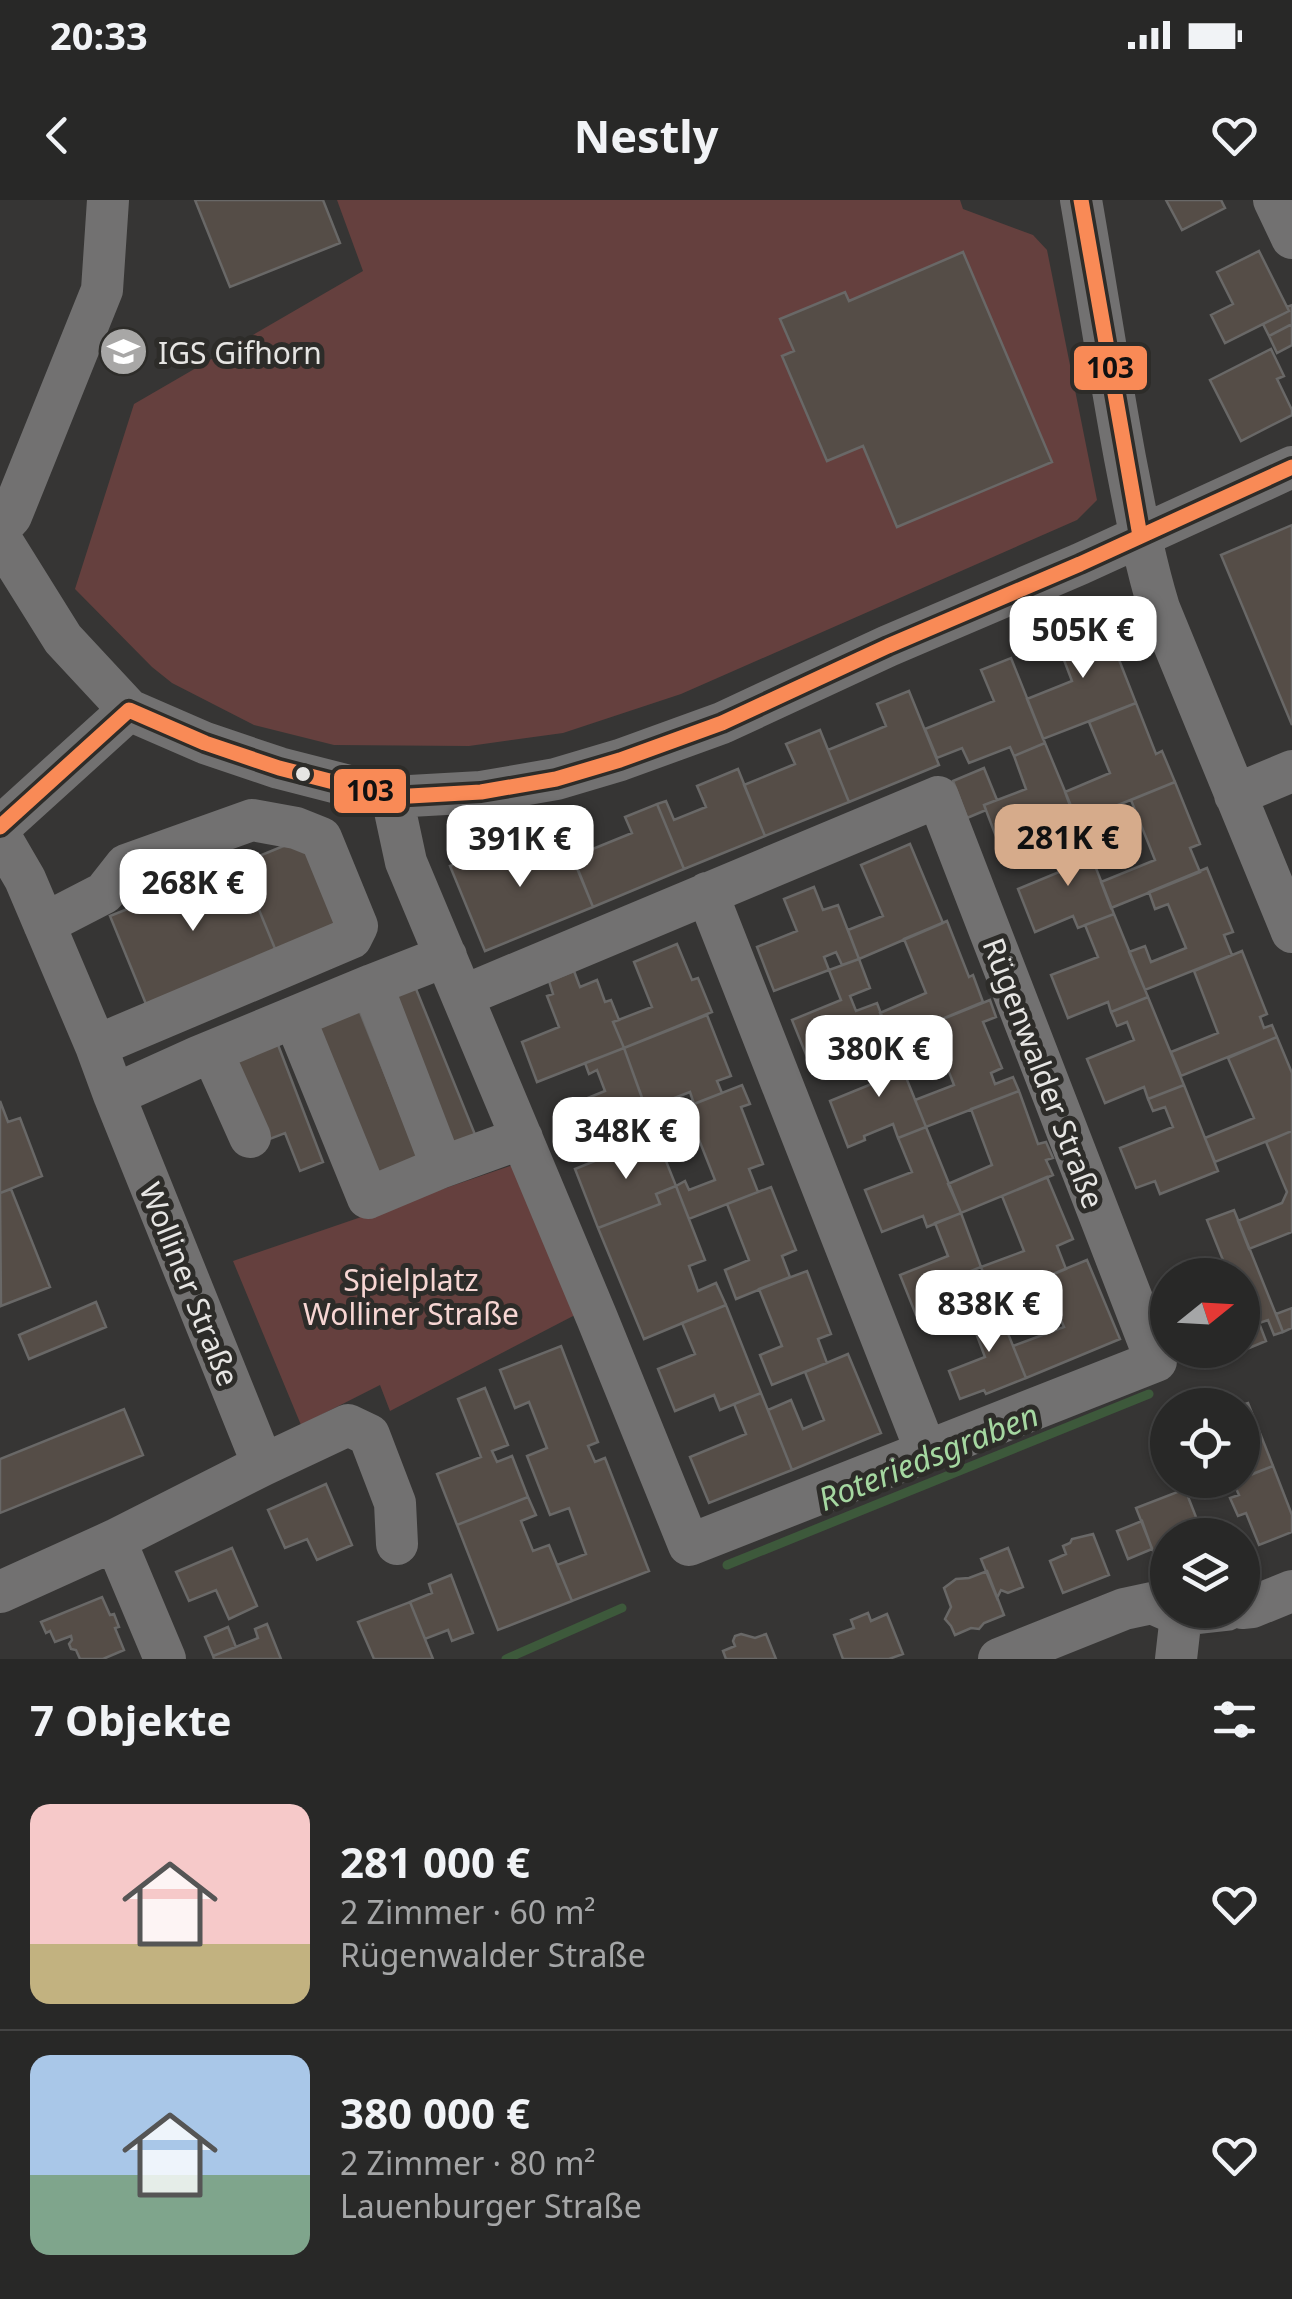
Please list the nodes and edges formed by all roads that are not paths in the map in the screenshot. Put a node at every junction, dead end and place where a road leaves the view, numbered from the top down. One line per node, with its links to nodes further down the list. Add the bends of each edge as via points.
1 (108, 200): 6 (street, via 102,290 11,516)
2 (1081, 200): 7 (street)
3 (1274, 200): 4 (street)
4 (1292, 238)
5 (1292, 467): 7 (street)
6 (0, 528)
7 (1140, 536): 11 (street, via 1159,608); 12 (street, via 722,722 620,760 481,792)
8 (0, 538): 9 (street, via 63,640)
9 (129, 710): 12 (street, via 279,768); 13 (street)
10 (1292, 771): 11 (street)
11 (1235, 795): 17 (street)
12 (392, 797): 18 (street, via 406,862)
13 (0, 827)
14 (0, 836): 16 (street, Wolliner Straße)
15 (706, 894): 20 (street, Rügenwalder Straße); 28 (street); 28 (street, Rügenwalder Straße, via 938,797 1156,1361)
16 (44, 924): 22 (street, Wolliner Straße); 22 (street, via 104,894 126,865 252,820 320,838 336,872 357,926 351,938)
17 (1292, 932)
18 (446, 956): 19 (street); 20 (street)
19 (372, 986): 21 (street); 27 (street)
20 (463, 996): 26 (street)
21 (294, 1019): 23 (street); 27 (street, via 368,1198)
22 (96, 1046): 24 (street, Wolliner Straße)
23 (212, 1052): 24 (street); 25 (street)
24 (114, 1095): 29 (street, Wolliner Straße)
25 (250, 1137)
26 (522, 1138): 27 (street); 28 (street, Rügenwalder Straße, via 689,1545)
27 (442, 1167)
28 (926, 1451)
29 (262, 1465): 30 (street); 31 (street, via 348,1425 369,1435 396,1503)
30 (116, 1540): 33 (street); 37 (street)
31 (397, 1544)
32 (1292, 1591): 35 (street)
33 (0, 1592)
34 (1150, 1603): 38 (street)
35 (1260, 1604)
36 (1173, 1628): 39 (street)
37 (165, 1659)
38 (999, 1659)
39 (1176, 1659)

